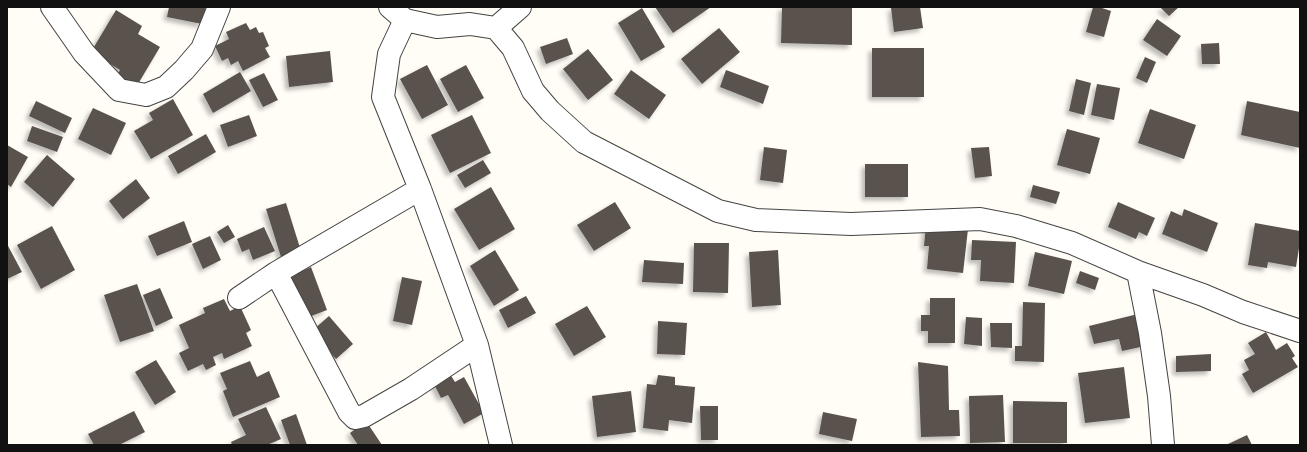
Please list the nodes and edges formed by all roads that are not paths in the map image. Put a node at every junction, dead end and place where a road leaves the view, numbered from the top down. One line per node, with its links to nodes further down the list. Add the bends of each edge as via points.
1 (52, 7): 2 (street, via 84,53 119,90 146,95 166,87 202,49)
2 (218, 7)
3 (397, 14): 4 (street, via 436,26 470,24); 5 (street, via 383,97)
4 (510, 14): 6 (street, via 514,48 533,92 550,111 584,142 718,211 756,220 851,224 980,220 1016,226 1072,243)
5 (420, 189): 7 (street); 10 (street)
6 (1138, 272): 9 (street); 12 (street, via 1158,388)
7 (276, 273): 8 (street); 10 (street, via 349,412 356,418 411,389)
8 (239, 298)
9 (1300, 331)
10 (477, 345): 11 (street)
11 (501, 445)
12 (1163, 445)

